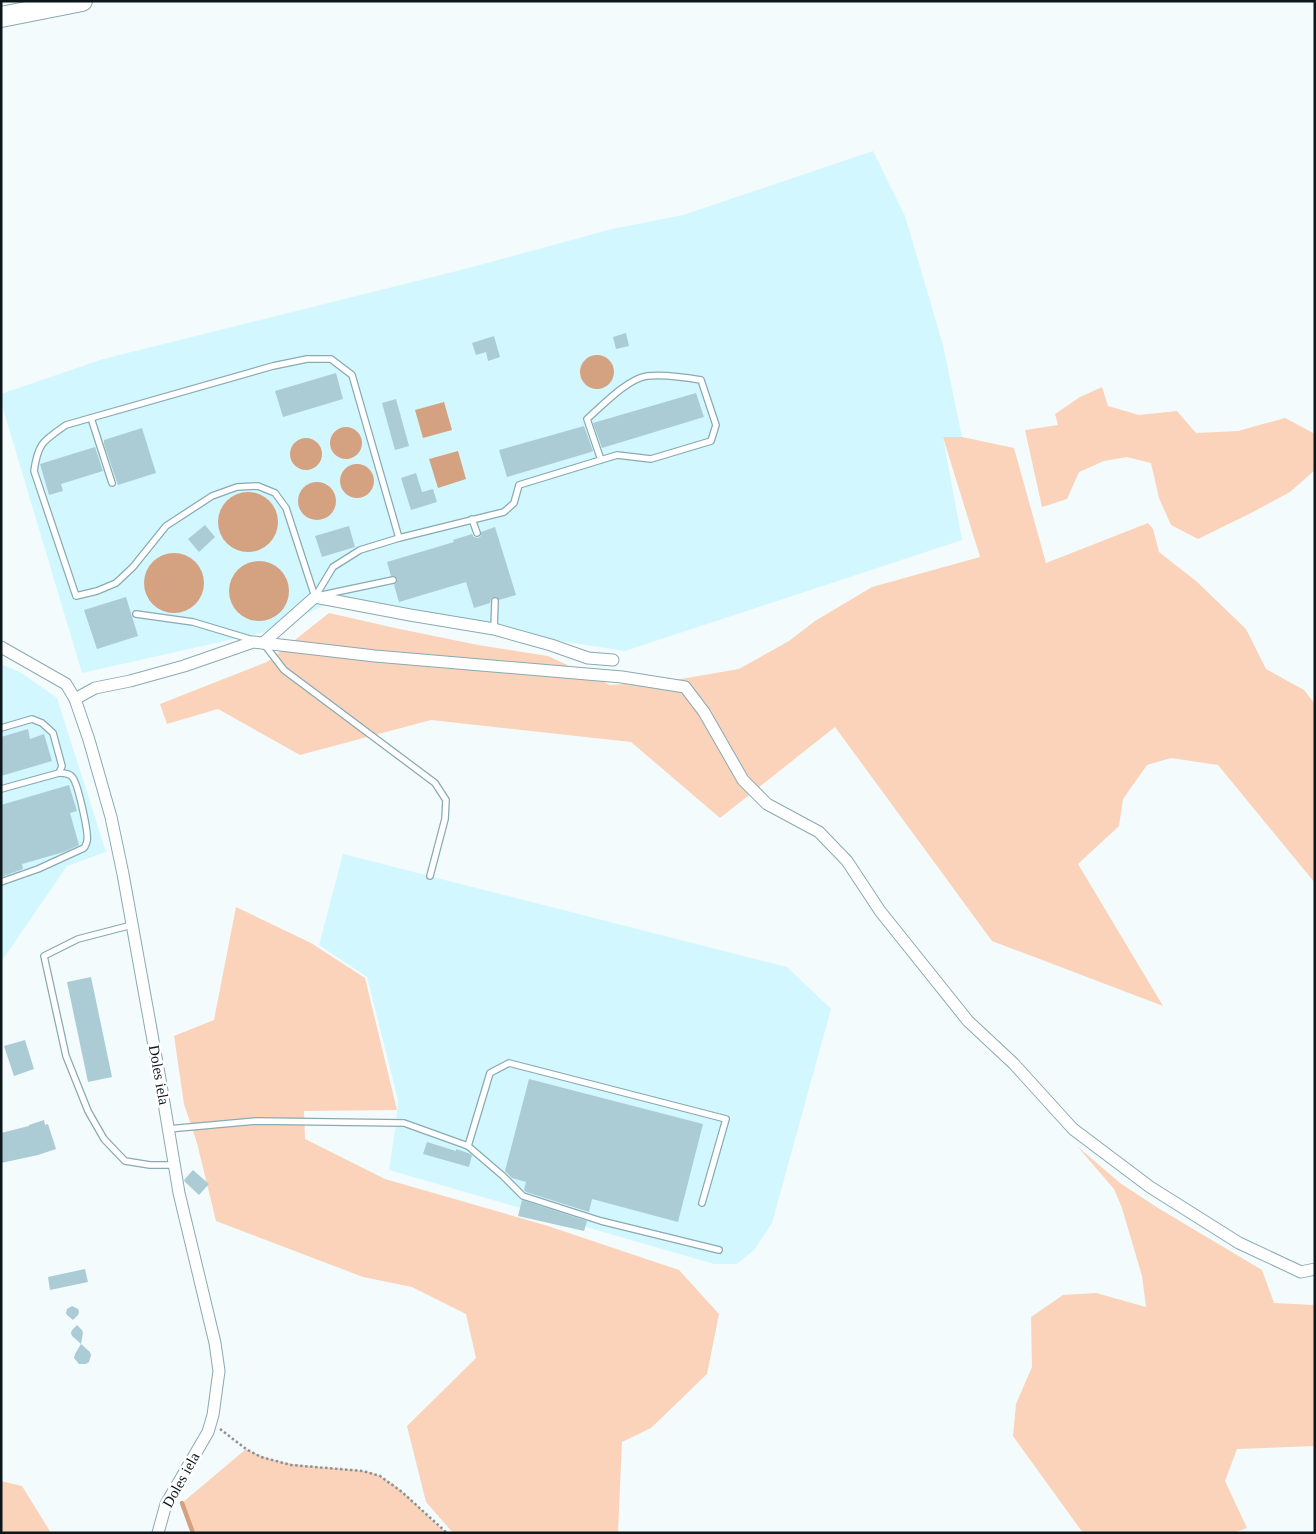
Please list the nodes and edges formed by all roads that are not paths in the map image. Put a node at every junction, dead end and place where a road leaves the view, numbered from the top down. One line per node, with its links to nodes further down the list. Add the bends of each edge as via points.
1 (82, 1): 2 (highway)
2 (1, 18)
3 (91, 418): 5 (lane); 8 (lane, via 273,366 307,359 331,359 352,375); 10 (lane, via 66,425 46,439 36,453 34,472 76,596 116,583 133,568 166,526 212,496 237,487 258,486 275,493 286,508)
4 (601, 460): 4 (lane, via 617,455 651,460 711,441 716,425 701,380 681,376 646,376 629,384 587,419); 6 (lane, via 519,485 514,503 504,512)
5 (112, 483)
6 (472, 519): 7 (lane); 8 (lane)
7 (477, 533)
8 (400, 538): 10 (lane, via 360,550 333,568)
9 (393, 580): 10 (lane)
10 (315, 597): 13 (street); 14 (street)
11 (495, 601): 13 (lane)
12 (136, 614): 14 (lane, via 193,622)
13 (494, 629): 16 (street, via 588,658)
14 (263, 643): 17 (street, via 253,642 175,668 95,688); 21 (lane, via 284,670 435,783 446,800 445,819); 29 (street, via 622,677 685,687 704,712 743,780 767,804 819,832 847,861 880,911 968,1021 1014,1064 1072,1129 1150,1187 1239,1243 1301,1272)
15 (1, 647): 17 (street, Doles iela, via 66,684)
16 (613, 660)
17 (75, 699): 23 (street, Doles iela, via 111,817)
18 (1, 728): 19 (lane, via 32,719 42,723 53,733 62,766)
19 (59, 773): 20 (lane); 22 (lane, via 73,778 86,828 84,848 38,870)
20 (1, 790)
21 (430, 876)
22 (1, 882)
23 (132, 925): 24 (street, Doles iela); 26 (lane, via 78,939 44,956 66,1056 88,1111 104,1139 125,1161)
24 (168, 1129): 25 (lane, via 257,1121 404,1123); 26 (street, Doles iela)
25 (468, 1146): 27 (lane, via 490,1073 509,1063 726,1119); 28 (lane, via 523,1196)
26 (174, 1165): 30 (street, Doles iela, via 218,1360 218,1387 208,1432 166,1504)
27 (702, 1202)
28 (719, 1250)
29 (1315, 1269)
30 (158, 1533)

